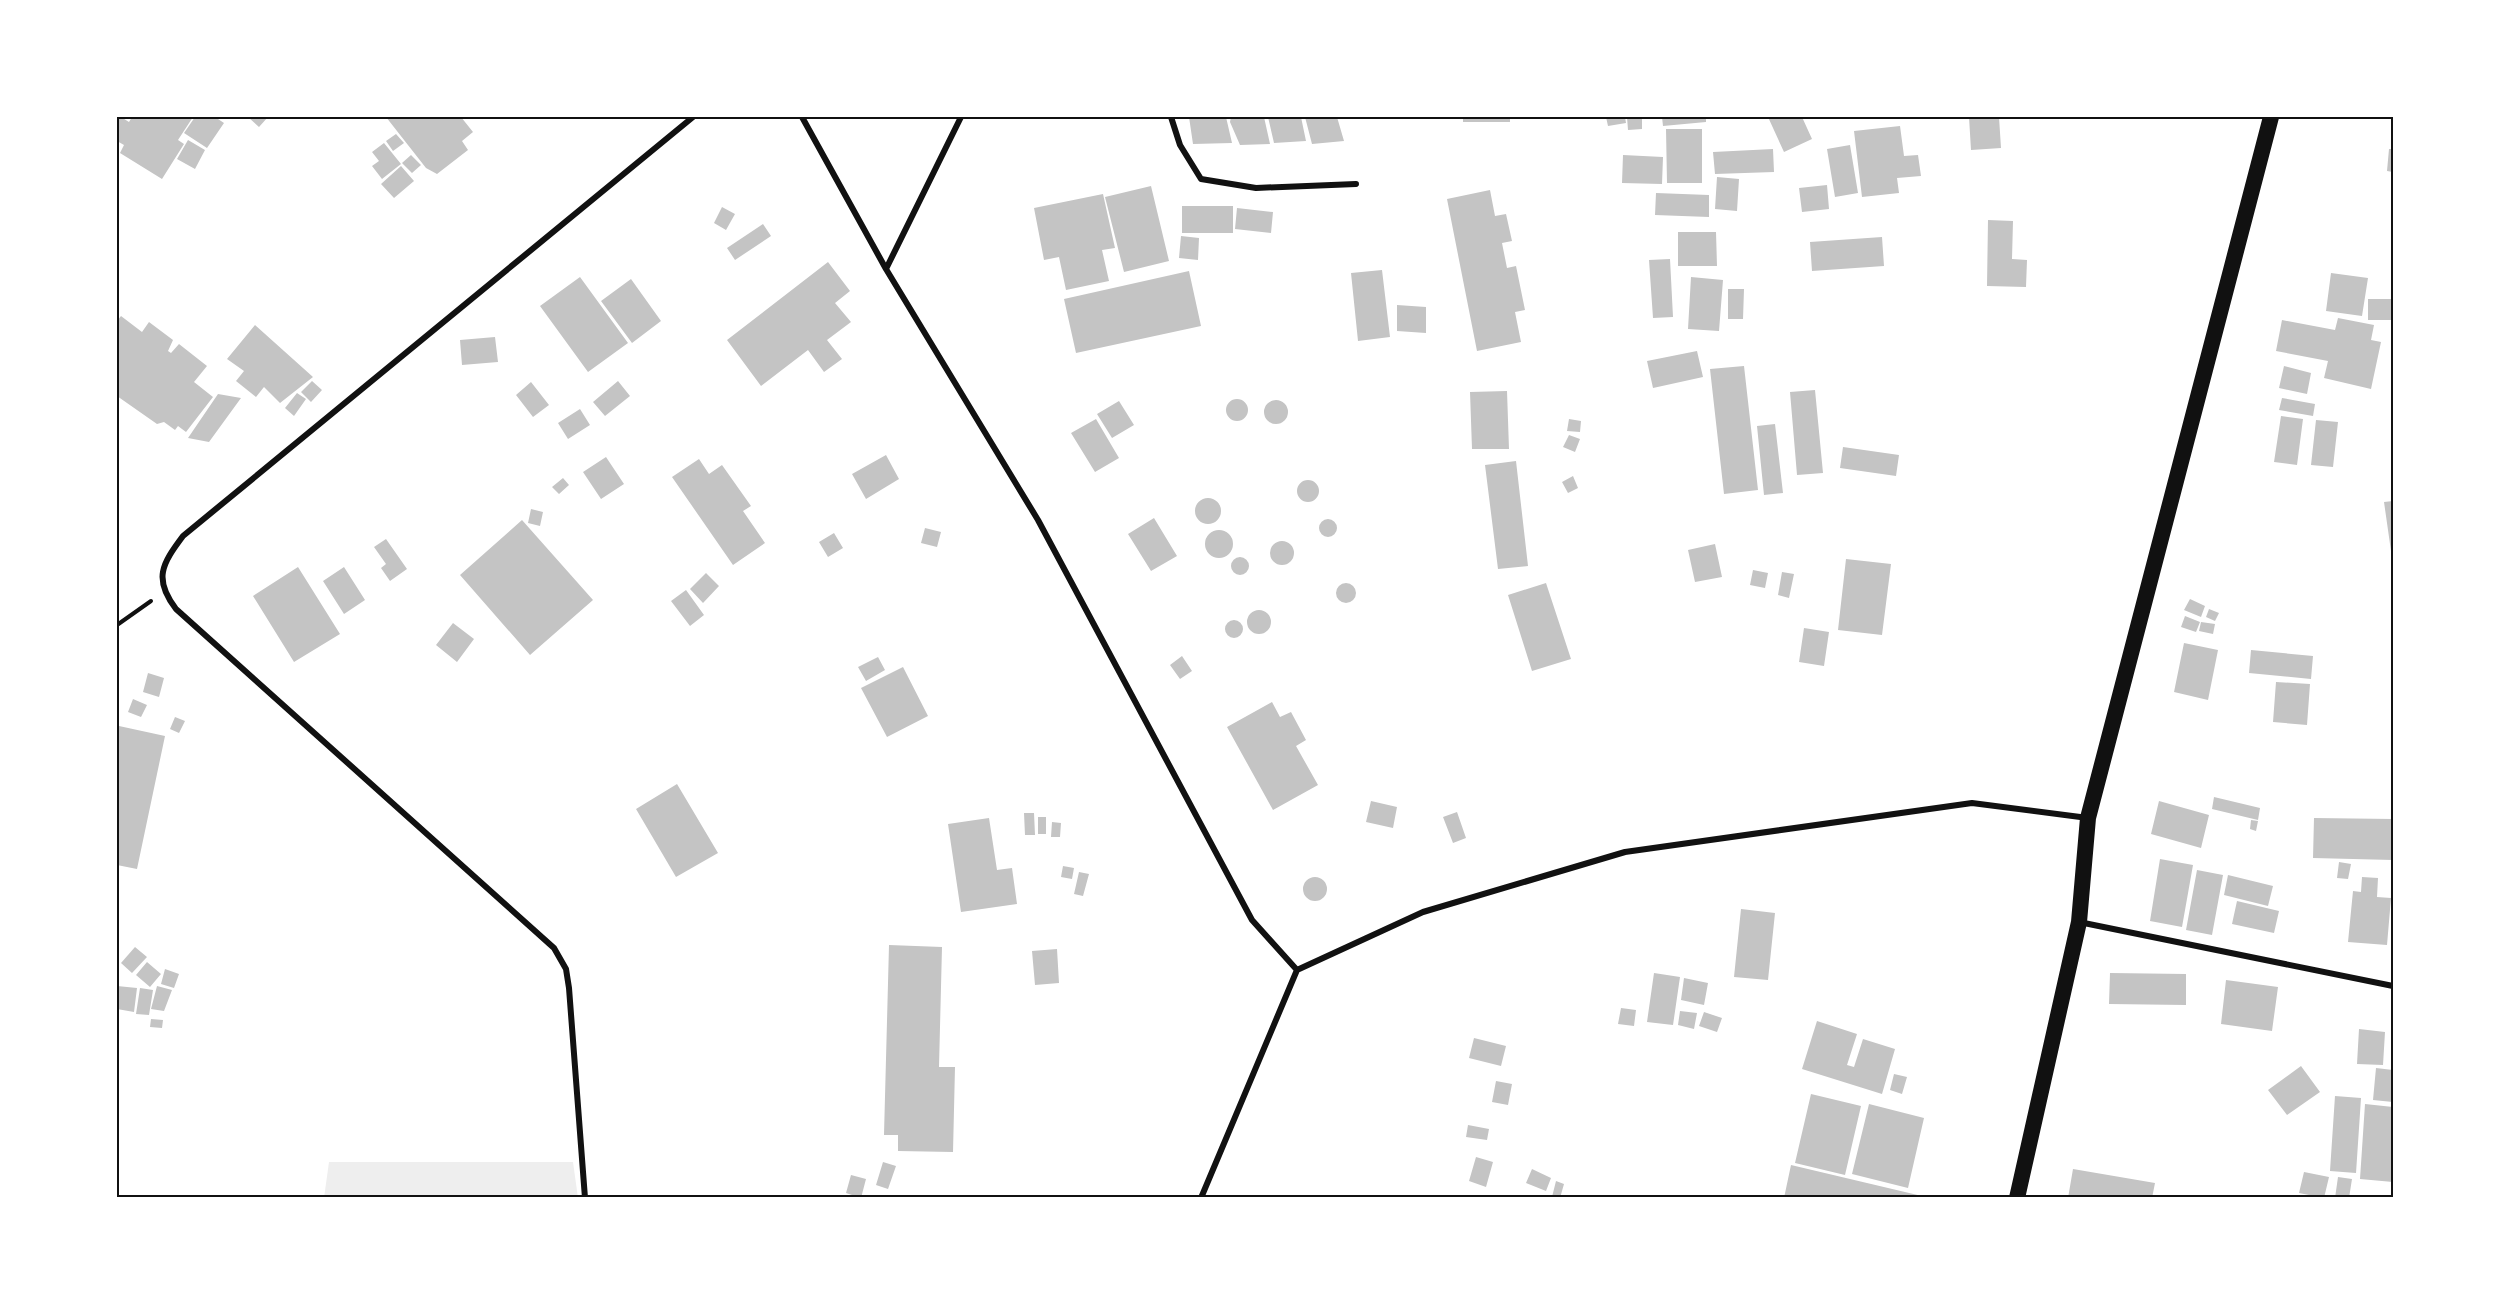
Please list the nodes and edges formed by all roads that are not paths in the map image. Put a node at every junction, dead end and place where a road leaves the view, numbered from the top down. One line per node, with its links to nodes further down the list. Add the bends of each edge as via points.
1 (693, 117): 12 (street, via 183,536 166,560 164,593 176,609 554,948 566,969 569,988)
2 (802, 117): 7 (street)
3 (961, 117): 7 (street)
4 (1171, 117): 6 (street, via 1179,145 1201,179 1256,188)
5 (2271, 117): 8 (highway)
6 (1356, 184)
7 (885, 269): 10 (street, via 1038,520 1251,920)
8 (2088, 818): 9 (highway); 10 (street, via 1972,803 1624,852 1423,912)
9 (2079, 922): 11 (street); 14 (highway)
10 (1296, 970): 13 (street)
11 (2393, 986)
12 (585, 1198)
13 (1201, 1198)
14 (2017, 1198)

